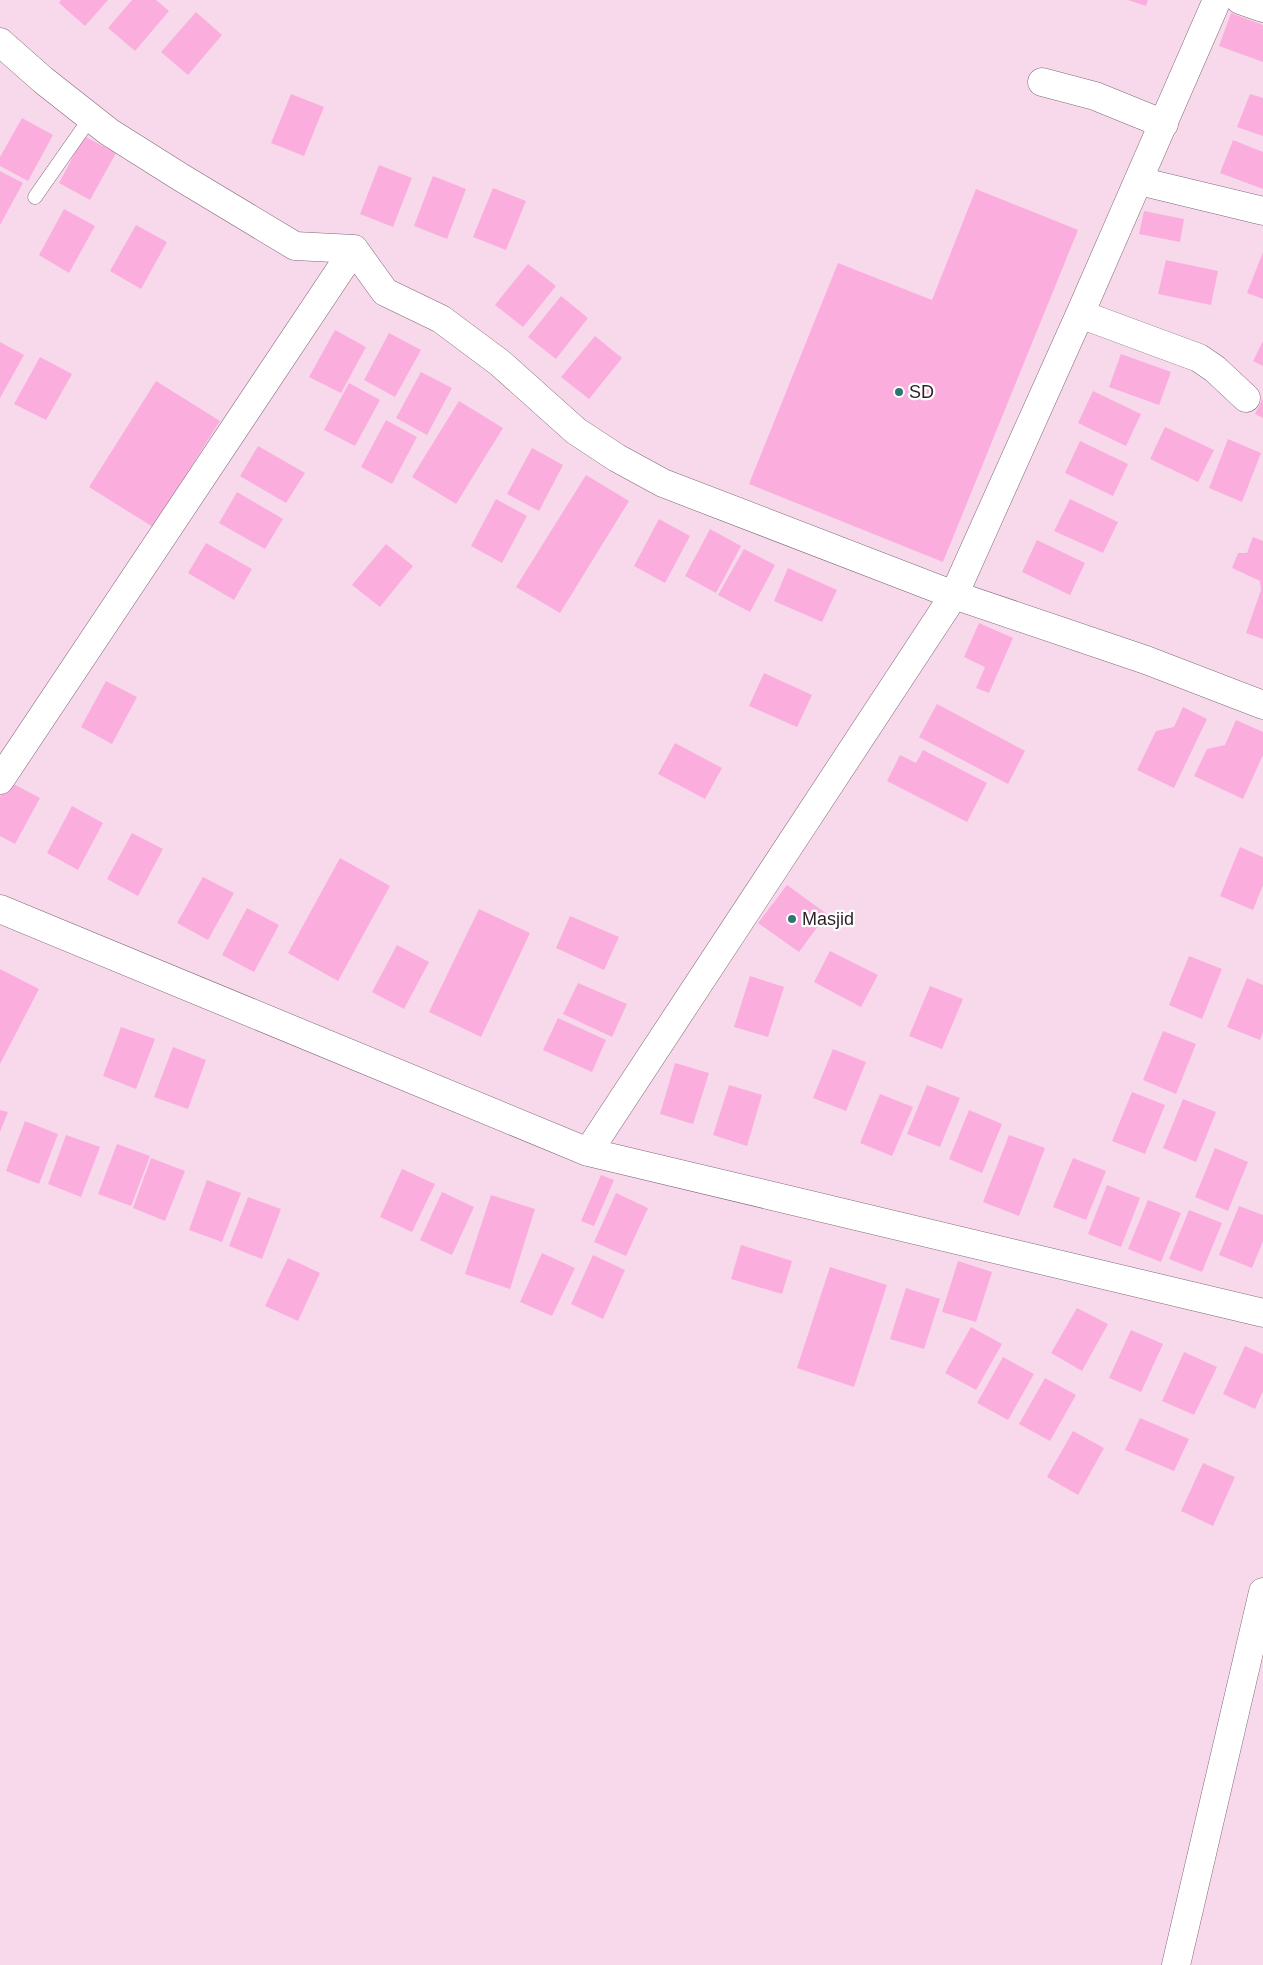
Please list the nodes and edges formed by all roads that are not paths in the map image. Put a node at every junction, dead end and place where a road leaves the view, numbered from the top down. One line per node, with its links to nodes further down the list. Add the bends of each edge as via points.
1 (1217, 0): 7 (street)
2 (1240, 0): 3 (street)
3 (1263, 8)
4 (0, 42): 6 (street)
5 (1042, 82): 7 (street, via 1095,96)
6 (91, 117): 9 (lane); 11 (street, via 182,178 296,246)
7 (1164, 124): 8 (street)
8 (1139, 180): 10 (street); 12 (street)
9 (35, 197)
10 (1263, 212)
11 (354, 249): 14 (street, via 385,292 441,319 500,363 576,432 617,458 663,483); 16 (street)
12 (1080, 314): 13 (street, via 1199,358); 14 (street)
13 (1246, 398)
14 (954, 595): 15 (street, via 1146,660); 18 (street)
15 (1263, 705)
16 (0, 780)
17 (0, 909): 18 (street)
18 (588, 1152): 19 (street)
19 (1263, 1313)
20 (1263, 1592): 21 (street)
21 (1176, 1965)

